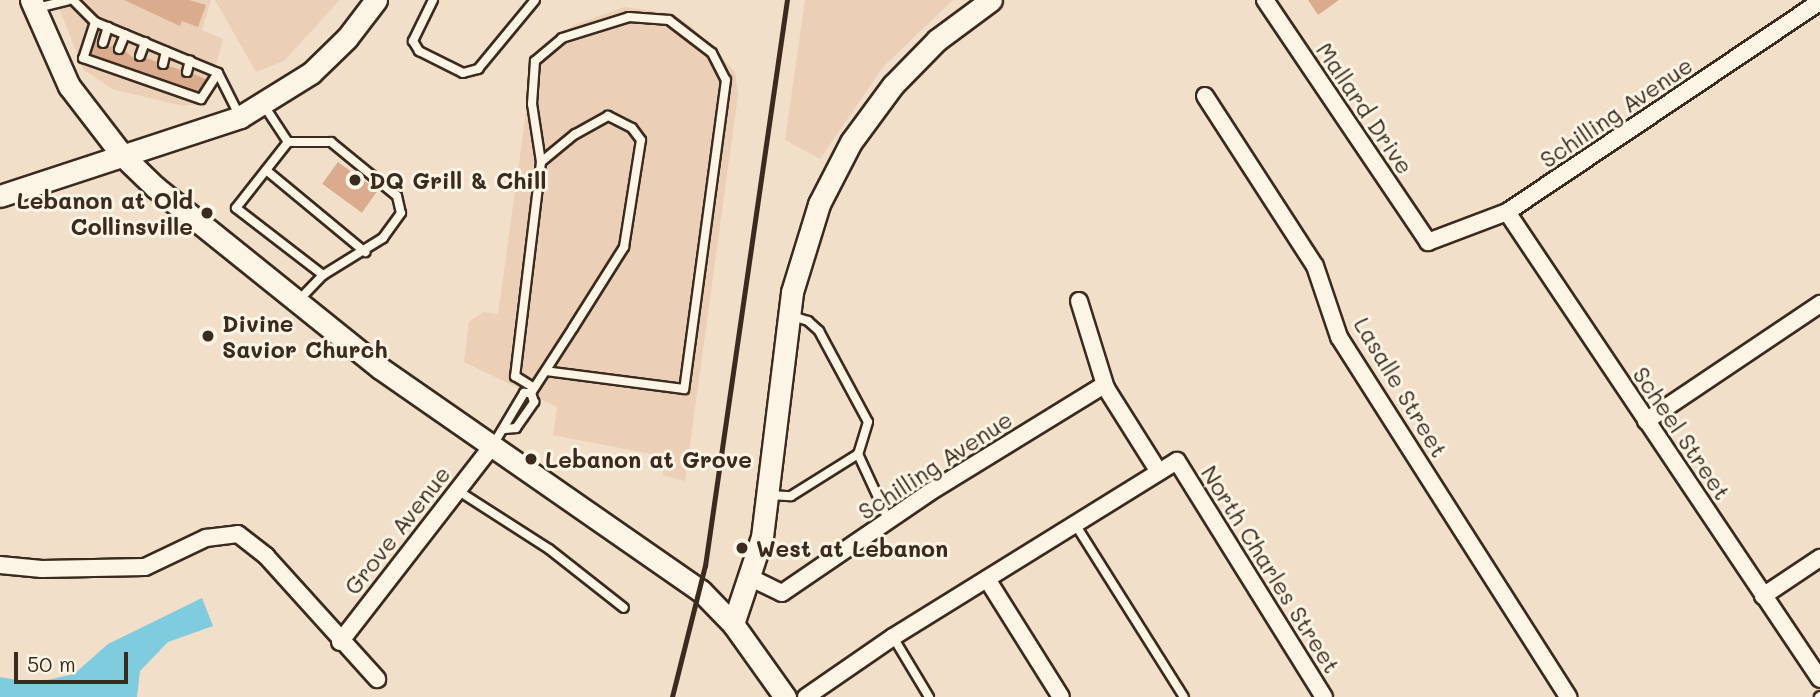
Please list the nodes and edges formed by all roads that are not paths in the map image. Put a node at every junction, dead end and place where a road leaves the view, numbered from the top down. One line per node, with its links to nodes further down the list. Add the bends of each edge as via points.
1 (68, 0): 8 (lane); 9 (lane)
2 (376, 0): 22 (street, via 347,38 310,73)
3 (535, 0): 6 (lane, via 478,69 463,73 419,51 412,41)
4 (991, 0): 36 (street, via 919,57 857,133 810,228)
5 (1265, 0): 30 (street, Mallard Drive)
6 (429, 1)
7 (1820, 2): 29 (street, Schilling Avenue)
8 (33, 4): 25 (street, via 69,86)
9 (95, 22): 10 (lane); 20 (lane, via 83,58 201,99)
10 (108, 27): 11 (lane); 13 (lane)
11 (125, 34): 12 (lane); 14 (lane)
12 (145, 42): 15 (lane); 16 (lane)
13 (103, 43)
14 (119, 49)
15 (166, 51): 17 (lane); 18 (lane)
16 (141, 56)
17 (190, 60): 19 (lane); 20 (lane)
18 (163, 64)
19 (187, 72)
20 (218, 73): 23 (lane)
21 (1205, 96): 66 (street, Lasalle Street, via 1315,266 1339,337)
22 (263, 104): 23 (street); 24 (lane)
23 (240, 117): 25 (street)
24 (288, 142): 27 (lane); 31 (lane, via 331,142 397,196 401,213 383,238)
25 (123, 156): 28 (street); 34 (street, via 212,236)
26 (541, 162): 37 (lane, via 575,134 608,116 632,128 641,140 624,247); 37 (lane, via 531,104 535,61 562,38 629,17 669,20 712,53 726,80 684,389); 39 (lane, via 515,376)
27 (266, 170): 31 (lane); 32 (lane, via 236,208)
28 (0, 196)
29 (1507, 212): 30 (street, Schilling Avenue); 40 (street, Scheel Street)
30 (1428, 242)
31 (365, 252): 32 (lane)
32 (323, 275): 34 (lane)
33 (1079, 300): 38 (street)
34 (297, 303): 42 (street)
35 (1820, 304): 40 (street)
36 (788, 315): 43 (lane, via 808,321 819,331 843,371 868,422); 46 (street)
37 (545, 371): 39 (lane)
38 (1106, 388): 44 (street); 47 (street, Schilling Avenue, via 1069,406)
39 (533, 391): 41 (lane, via 524,393 506,418); 41 (lane, via 534,402 516,428)
40 (1646, 421): 53 (street, Scheel Street)
41 (505, 429): 42 (lane)
42 (491, 447): 45 (street, Grove Avenue); 55 (street, via 701,591)
43 (858, 454): 46 (lane, via 791,496); 47 (lane)
44 (1158, 472): 48 (street); 65 (street, North Charles Street, via 1177,461)
45 (457, 490): 54 (lane, via 549,549); 57 (street, Grove Avenue)
46 (769, 495): 51 (street)
47 (889, 522): 51 (street, Schilling Avenue, via 782,593)
48 (1075, 524): 52 (street); 64 (lane)
49 (1820, 558): 53 (street)
50 (0, 565): 57 (street, via 145,567 206,538 237,534 266,556)
51 (751, 579): 55 (street)
52 (987, 579): 56 (street); 63 (street)
53 (1763, 597): 59 (street, Scheel Street)
54 (624, 608)
55 (733, 624): 60 (street)
56 (893, 637): 61 (street); 62 (lane)
57 (340, 642): 58 (street)
58 (377, 679)
59 (1820, 679)
60 (785, 697)
61 (806, 697)
62 (929, 697)
63 (1061, 697)
64 (1184, 697)
65 (1324, 697)
66 (1568, 697)

